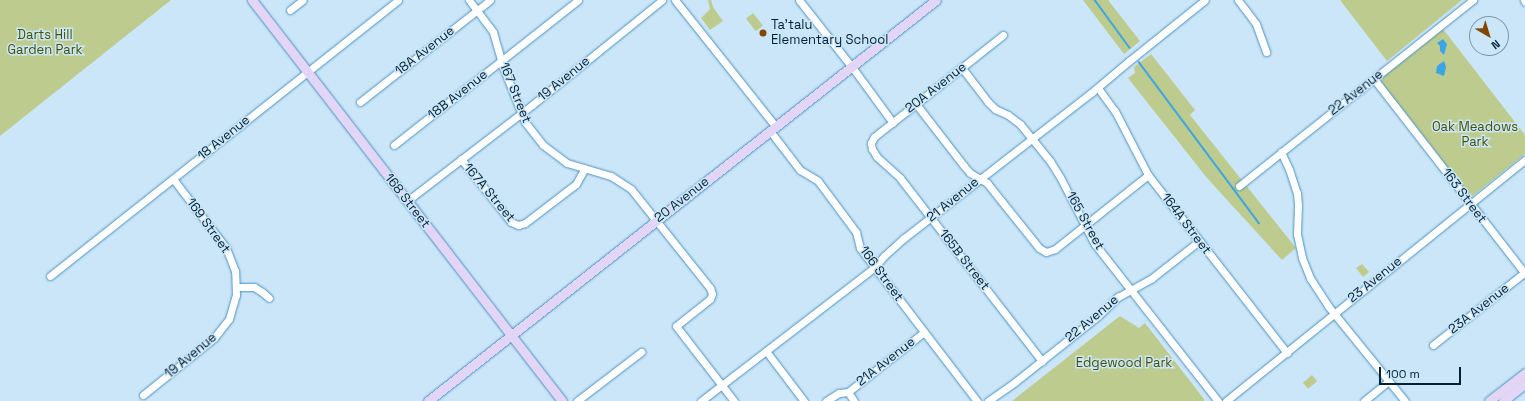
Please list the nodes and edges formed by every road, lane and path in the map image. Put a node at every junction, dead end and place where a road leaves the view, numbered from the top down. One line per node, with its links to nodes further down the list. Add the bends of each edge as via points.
1 (252, 0): 21 (street, 168 Street)
2 (303, 0): 14 (street)
3 (398, 0): 21 (street, 18 Avenue)
4 (469, 0): 15 (street, 167 Street)
5 (490, 0): 15 (street, 18A Avenue)
6 (578, 0): 18 (street, 18B Avenue)
7 (662, 0): 26 (street, 19 Avenue)
8 (675, 0): 28 (street, 166 Street)
9 (799, 0): 19 (street)
10 (936, 0): 19 (street, 20 Avenue)
11 (1205, 0): 23 (street, 21 Avenue, via 1128,60)
12 (1238, 0): 17 (street, via 1256,24)
13 (1473, 0): 22 (street, 22 Avenue)
14 (290, 10)
15 (477, 10): 18 (street, 167 Street, via 493,32); 24 (street, 18A Avenue)
16 (1003, 35): 20 (street, 20A Avenue)
17 (1266, 52)
18 (502, 60): 26 (street, 167 Street); 31 (street, 18B Avenue)
19 (852, 67): 27 (street); 28 (street, 20 Avenue)
20 (962, 68): 25 (street, 20A Avenue); 29 (street, 165 Street, via 995,109 1020,124)
21 (307, 72): 37 (street, 18 Avenue); 40 (street, 168 Street)
22 (1374, 79): 32 (street, 22 Avenue); 41 (street, 163 Street)
23 (1098, 88): 29 (street, 21 Avenue); 36 (street, 164A Street, via 1115,111)
24 (360, 102)
25 (916, 104): 27 (street, 20A Avenue); 38 (street, via 964,166)
26 (522, 112): 33 (street, 19 Avenue); 35 (street, 167 Street, via 530,129 550,152 567,163)
27 (892, 123): 30 (street, 20A Avenue, via 874,137)
28 (773, 129): 43 (street, 20 Avenue); 46 (street, 166 Street, via 800,170 818,181 856,232 860,248)
29 (1032, 138): 38 (street, 21 Avenue); 44 (street, 165 Street, via 1060,177)
30 (871, 143): 42 (street, 165B Street, via 877,157 900,178)
31 (394, 145)
32 (1281, 152): 39 (street, 22 Avenue); 52 (street, via 1297,193 1297,234 1302,258 1316,288)
33 (461, 159): 35 (street, 167A Street, via 510,222 518,225 525,224 576,184); 40 (street, 19 Avenue)
34 (1525, 160): 41 (street, 23 Avenue)
35 (585, 168): 43 (street, 167 Street, via 624,183)
36 (1148, 175): 44 (street); 45 (street, 164A Street)
37 (173, 179): 48 (street, 18 Avenue); 49 (street, 169 Street, via 226,248 235,271)
38 (980, 179): 42 (street, 21 Avenue); 44 (street, via 997,194 1039,248 1046,252 1055,249)
39 (1239, 186)
40 (407, 201): 54 (street, 168 Street)
41 (1471, 203): 47 (street, 163 Street); 52 (street, 23 Avenue)
42 (931, 218): 46 (street, 21 Avenue, via 884,256); 59 (street, 165B Street)
43 (657, 220): 54 (street, 20 Avenue); 63 (street, 167 Street, via 710,288 710,299 676,326)
44 (1085, 225): 50 (street, 165 Street, via 1094,243)
45 (1199, 241): 50 (street, 22 Avenue, via 1152,278); 58 (street, 164A Street)
46 (875, 267): 53 (street, 166 Street); 56 (street, 21 Avenue)
47 (1525, 273): 55 (street, 23A Avenue)
48 (50, 276)
49 (236, 287): 51 (street, via 254,288); 65 (street, 19 Avenue, via 232,311 220,332)
50 (1130, 288): 59 (street, 22 Avenue); 76 (street, 165 Street)
51 (269, 298)
52 (1334, 314): 58 (street, 23 Avenue); 61 (street)
53 (924, 332): 64 (street, 21A Avenue); 74 (street, 166 Street)
54 (512, 335): 66 (street, 20 Avenue); 67 (street, 168 Street)
55 (1433, 345)
56 (766, 350): 63 (street, 21 Avenue); 71 (street)
57 (641, 352): 68 (street)
58 (1287, 353): 77 (street, 23 Avenue)
59 (1042, 361): 75 (street, 22 Avenue)
60 (1525, 372): 80 (street)
61 (1389, 381): 78 (street); 79 (street)
62 (1525, 384): 81 (street)
63 (721, 385): 69 (street, 21 Avenue); 70 (street)
64 (848, 392): 72 (street, via 839,393); 73 (street)
65 (143, 395)
66 (428, 401)
67 (562, 401)
68 (576, 401)
69 (701, 401)
70 (734, 401)
71 (804, 401)
72 (826, 401)
73 (854, 401)
74 (977, 401)
75 (988, 401)
76 (1218, 401)
77 (1226, 401)
78 (1364, 401)
79 (1405, 401)
80 (1489, 401)
81 (1503, 401)

